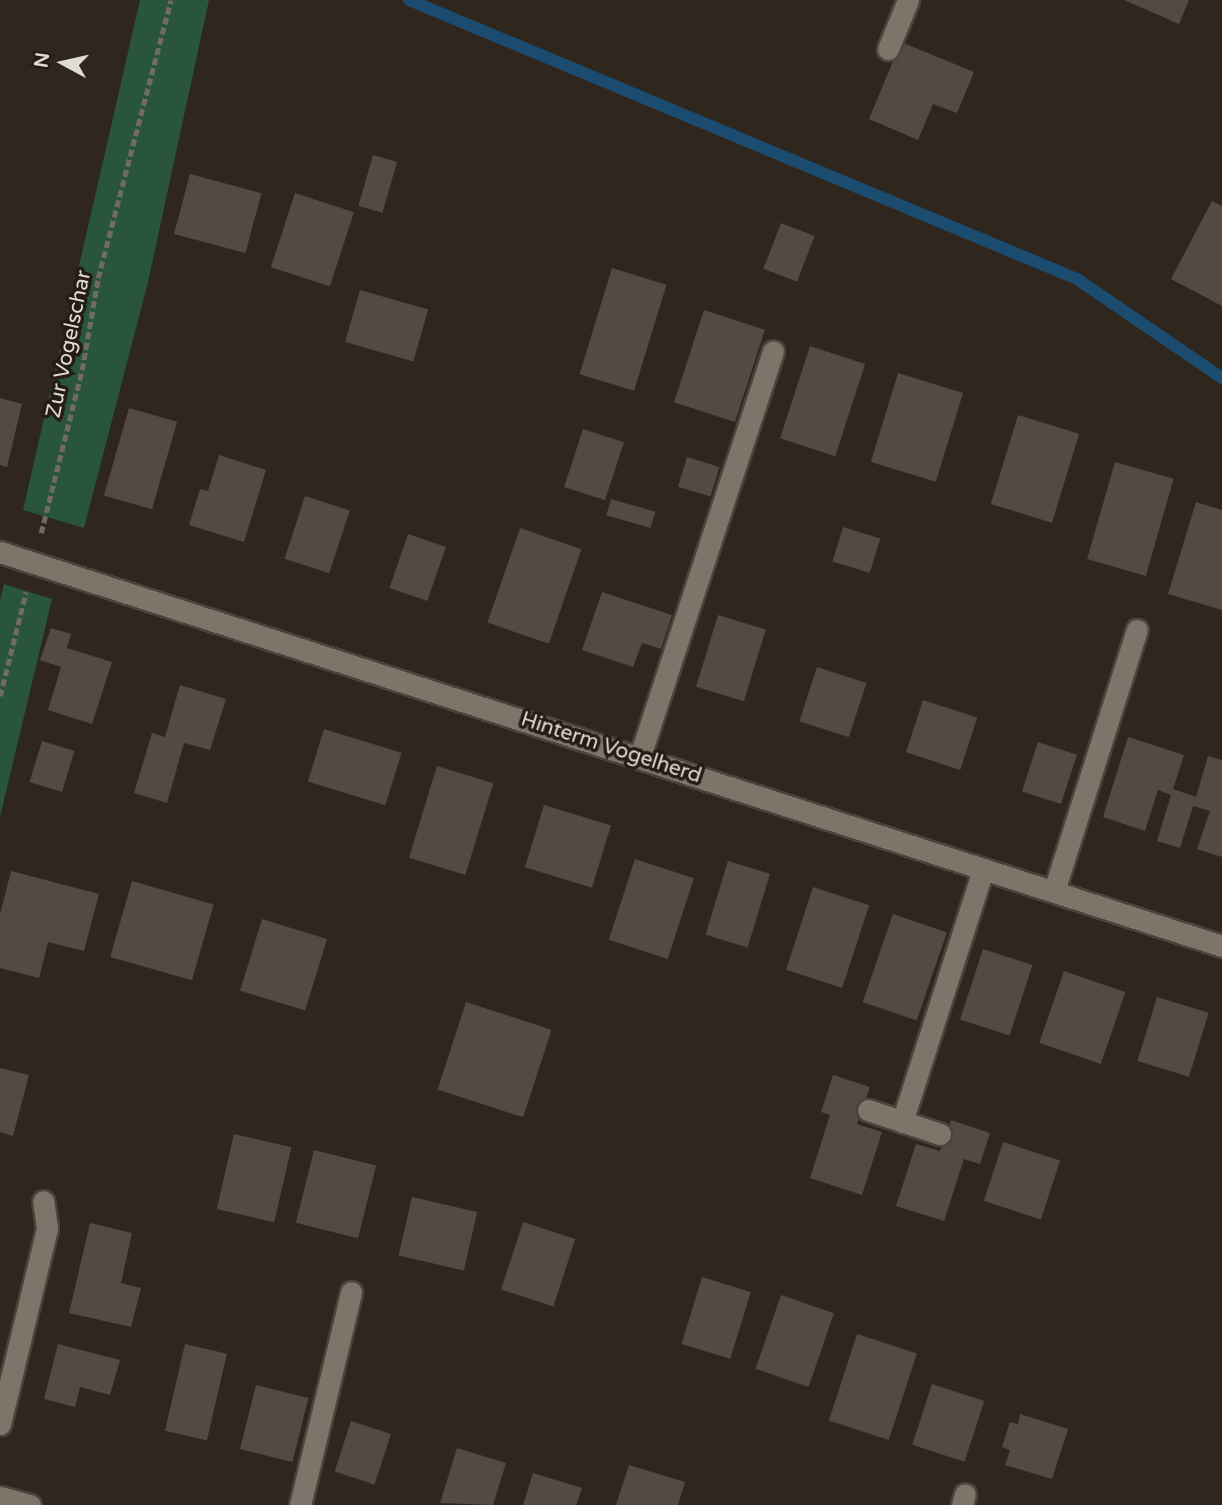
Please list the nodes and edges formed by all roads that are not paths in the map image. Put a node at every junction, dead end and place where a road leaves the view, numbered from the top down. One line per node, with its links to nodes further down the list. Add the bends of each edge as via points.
1 (908, 0): 2 (street)
2 (888, 49)
3 (773, 351): 6 (street)
4 (0, 552): 6 (street, Hinterm Vogelherd)
5 (1137, 630): 8 (street)
6 (640, 756): 7 (street, Hinterm Vogelherd)
7 (983, 869): 8 (street, Hinterm Vogelherd); 11 (street)
8 (1054, 891): 9 (street, Hinterm Vogelherd)
9 (1222, 946)
10 (868, 1111): 11 (street)
11 (902, 1122): 12 (street)
12 (940, 1134)
13 (43, 1201): 15 (street, via 47,1228)
14 (351, 1292): 18 (street)
15 (0, 1424)
16 (0, 1497): 17 (street)
17 (30, 1505)
18 (300, 1505)

